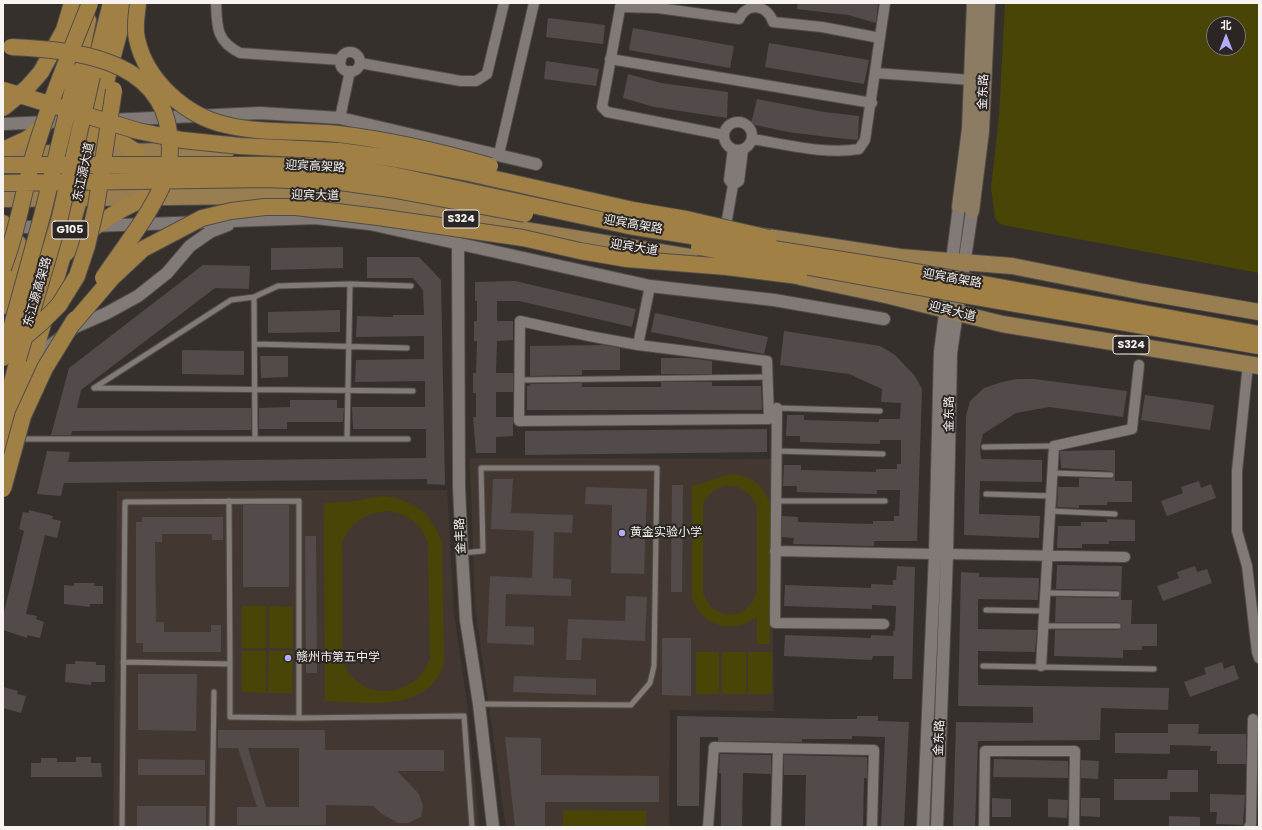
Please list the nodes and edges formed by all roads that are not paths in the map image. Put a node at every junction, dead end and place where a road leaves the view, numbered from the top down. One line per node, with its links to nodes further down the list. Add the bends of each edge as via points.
1 (72, 3): 25 (highway, bridge, via 64,30 41,72)
2 (84, 3): 27 (highway, via 69,67)
3 (91, 3): 57 (highway, bridge, via 64,66 34,154 12,247); 76 (highway, 东江源高架路, bridge, via 42,216)
4 (111, 3): 87 (highway, 东江源高架路, bridge, via 60,217)
5 (127, 3): 28 (highway, 东江源大道 / G105, via 101,101)
6 (133, 3): 71 (highway, bridge, via 114,90 96,207 77,276 59,305 41,323 22,338)
7 (138, 3): 47 (highway, bridge, via 136,38 150,71 162,88 205,119 227,126 338,134 386,143 485,165)
8 (216, 3): 18 (street, via 217,25 222,40 240,53)
9 (504, 3): 19 (street, via 487,74 476,81 461,81)
10 (534, 3): 38 (street)
11 (885, 3): 15 (street)
12 (974, 3): 22 (main road, 金东路)
13 (988, 3): 48 (main road, 金东路, via 982,131)
14 (620, 5): 15 (street, via 739,19 746,10 757,7 768,12 773,22 822,26); 17 (street)
15 (880, 38): 21 (street)
16 (3, 47): 68 (highway, bridge, via 56,49 99,58 120,67 152,90 162,104 168,122 171,146 163,185 151,208)
17 (610, 59): 24 (street); 30 (street, via 602,107 607,112)
18 (341, 60): 19 (street, via 345,53 353,52 359,56); 20 (street, via 343,68)
19 (360, 63): 20 (street, via 357,69)
20 (350, 72): 26 (street)
21 (876, 73): 22 (street); 24 (street)
22 (971, 80): 46 (main road, 金东路, via 969,128)
23 (3, 90): 47 (highway, bridge, via 138,131 240,146 339,151 390,158)
24 (872, 103): 31 (street, via 865,140 858,149 832,150)
25 (3, 108)
26 (340, 118): 28 (street, via 260,113); 38 (street)
27 (50, 119): 28 (street); 29 (street); 32 (highway, via 27,139); 37 (highway)
28 (100, 120): 34 (highway, via 122,143); 35 (highway, 东江源大道 / G105)
29 (3, 124)
30 (724, 135): 31 (street, via 730,125 742,122 749,127); 33 (street, via 726,144)
31 (752, 139): 33 (street, via 749,146)
32 (3, 150)
33 (738, 150): 53 (street, via 739,181 733,185)
34 (137, 152): 35 (main road); 53 (main road, via 340,148 391,154 511,176)
35 (88, 153): 37 (main road); 45 (highway, 东江源大道 / G105)
36 (3, 154): 37 (main road)
37 (40, 154): 43 (highway)
38 (499, 154): 39 (street)
39 (536, 164)
40 (3, 165): 58 (highway, 迎宾高架路, bridge, via 340,167 393,175 629,226)
41 (3, 183): 62 (highway, 迎宾高架路, bridge, via 264,179 340,182 390,189)
42 (146, 198): 45 (main road, 迎宾大道 / S324); 52 (highway, via 114,212); 65 (main road, 迎宾大道 / S324, via 336,195 500,226 747,266)
43 (27, 199): 44 (main road, 迎宾大道); 45 (main road, 迎宾大道 / S324); 50 (highway)
44 (3, 200)
45 (78, 200): 51 (highway, 东江源大道 / G105)
46 (959, 207): 56 (street, 金东路)
47 (633, 210): 58 (highway, bridge, via 686,219)
48 (972, 211): 56 (street, 金东路)
49 (239, 222): 52 (street); 54 (street, via 316,218 370,224); 77 (street, via 210,232 190,246 167,273 138,296 107,313 74,326)
50 (8, 226): 51 (street); 64 (highway, via 16,252)
51 (71, 227): 52 (street); 55 (highway, 东江源大道 / G105)
52 (93, 227): 55 (highway)
53 (725, 231): 56 (main road, via 900,257)
54 (458, 243): 61 (street); 107 (street, 金丰路, via 459,480)
55 (62, 258): 77 (highway, 东江源大道 / G105)
56 (958, 262): 65 (street, 金东路); 66 (main road, via 1012,266)
57 (3, 268)
58 (899, 269): 69 (highway, 迎宾高架路, bridge)
59 (350, 284): 60 (lane); 63 (lane, via 278,286); 73 (lane)
60 (411, 286)
61 (650, 286): 67 (street, via 774,300); 72 (street)
62 (952, 293): 68 (highway, bridge, via 726,267 627,259 523,238 448,227 296,207 265,207 202,218 143,250 112,278); 74 (highway, 迎宾高架路, bridge)
63 (254, 297): 70 (lane); 82 (lane, via 231,300 94,388)
64 (3, 306)
65 (951, 311): 79 (main road, 迎宾大道 / S324, via 1002,324); 108 (street, 金东路, via 940,352); 109 (street, 金东路)
66 (1259, 312)
67 (884, 319)
68 (70, 327): 98 (highway, bridge, via 46,368 23,416)
69 (1259, 334)
70 (255, 344): 73 (lane); 82 (lane)
71 (3, 345)
72 (638, 345): 80 (street, via 768,361); 81 (street, via 520,321)
73 (349, 346): 75 (lane); 83 (lane)
74 (1259, 346)
75 (407, 348)
76 (3, 358)
77 (33, 358): 91 (highway, 东江源大道 / G105)
78 (1140, 365): 92 (street, via 1132,429)
79 (1254, 365): 119 (street, via 1237,471 1237,531 1247,566)
80 (769, 377): 81 (lane); 81 (street, via 769,418 519,421)
81 (521, 380)
82 (254, 390): 83 (lane); 88 (lane)
83 (348, 390): 84 (lane); 89 (lane)
84 (413, 391)
85 (777, 408): 86 (lane); 94 (street)
86 (880, 411)
87 (3, 417)
88 (255, 438): 89 (lane); 91 (lane)
89 (347, 439): 90 (lane)
90 (408, 439)
91 (5, 446)
92 (1054, 446): 93 (lane); 96 (street)
93 (984, 447)
94 (776, 451): 95 (lane); 102 (street)
95 (883, 454)
96 (1052, 473): 97 (lane); 100 (street)
97 (1111, 475)
98 (3, 489)
99 (986, 494): 100 (lane)
100 (1051, 496): 104 (street)
101 (229, 501): 120 (lane, via 124,502); 121 (lane); 127 (lane, via 299,501)
102 (775, 501): 103 (lane); 106 (street)
103 (885, 501)
104 (1049, 511): 105 (lane); 110 (street)
105 (1115, 514)
106 (775, 551): 108 (street); 116 (street, via 775,623)
107 (462, 553): 126 (street, 金丰路, via 466,620); 126 (lane, via 483,551 481,468 657,468 654,666 650,683 631,705)
108 (935, 554): 138 (street, 金东路)
109 (947, 554): 110 (street); 139 (street, 金东路)
110 (1047, 555): 111 (street); 112 (street)
111 (1125, 557)
112 (1044, 593): 113 (lane); 115 (street)
113 (1117, 594)
114 (986, 610): 115 (lane)
115 (1044, 611): 117 (street)
116 (884, 624)
117 (1043, 626): 118 (lane); 123 (street)
118 (1118, 626)
119 (1259, 658)
120 (123, 662): 121 (lane); 131 (lane)
121 (230, 664): 127 (lane, via 230,717)
122 (983, 666): 123 (lane)
123 (1041, 666): 124 (lane)
124 (1154, 669)
125 (214, 692): 132 (lane)
126 (479, 704): 134 (street, 金丰路)
127 (299, 718): 133 (lane, via 464,716)
128 (1253, 719): 130 (street)
129 (778, 748): 135 (street, via 714,747); 136 (street); 137 (street, via 874,750)
130 (1256, 788): 142 (street)
131 (122, 827)
132 (212, 827)
133 (472, 827)
134 (493, 827)
135 (708, 827)
136 (776, 827)
137 (872, 827)
138 (923, 827)
139 (937, 827)
140 (984, 827): 141 (street, via 985,751 1075,751)
141 (1074, 827)
142 (1249, 827)

